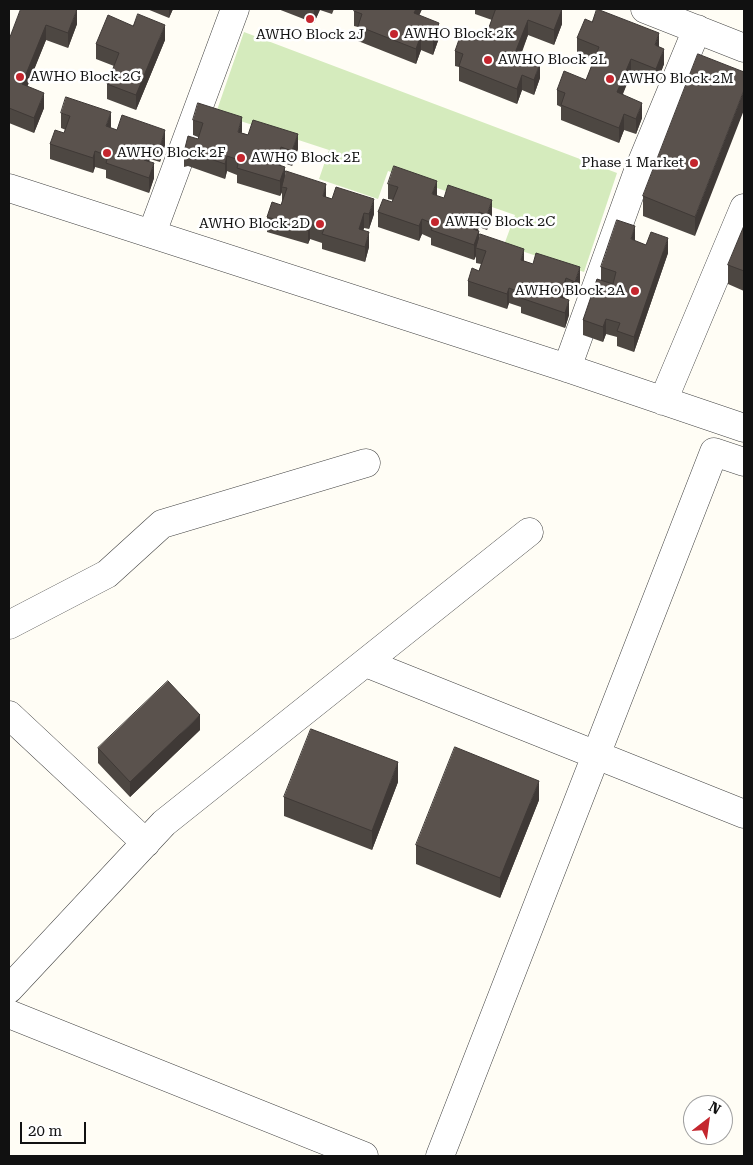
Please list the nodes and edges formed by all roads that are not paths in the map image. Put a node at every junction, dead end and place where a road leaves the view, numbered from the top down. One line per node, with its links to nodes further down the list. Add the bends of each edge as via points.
1 (235, 9): 7 (street)
2 (645, 9): 3 (street)
3 (697, 29): 4 (street); 8 (street, via 638,174)
4 (744, 48)
5 (9, 188): 7 (street)
6 (744, 208): 9 (street)
7 (152, 233): 8 (street)
8 (567, 368): 9 (street)
9 (663, 401): 10 (street)
10 (744, 428)
11 (744, 462): 17 (street, via 714,452)
12 (366, 463): 14 (street, via 162,524 107,574)
13 (530, 532): 15 (street)
14 (9, 625)
15 (366, 663): 17 (street); 19 (street, via 164,823)
16 (9, 715): 19 (street)
17 (596, 755): 18 (street); 23 (street)
18 (744, 814)
19 (146, 843): 20 (street)
20 (9, 989)
21 (9, 1014): 22 (street)
22 (364, 1156)
23 (440, 1156)

